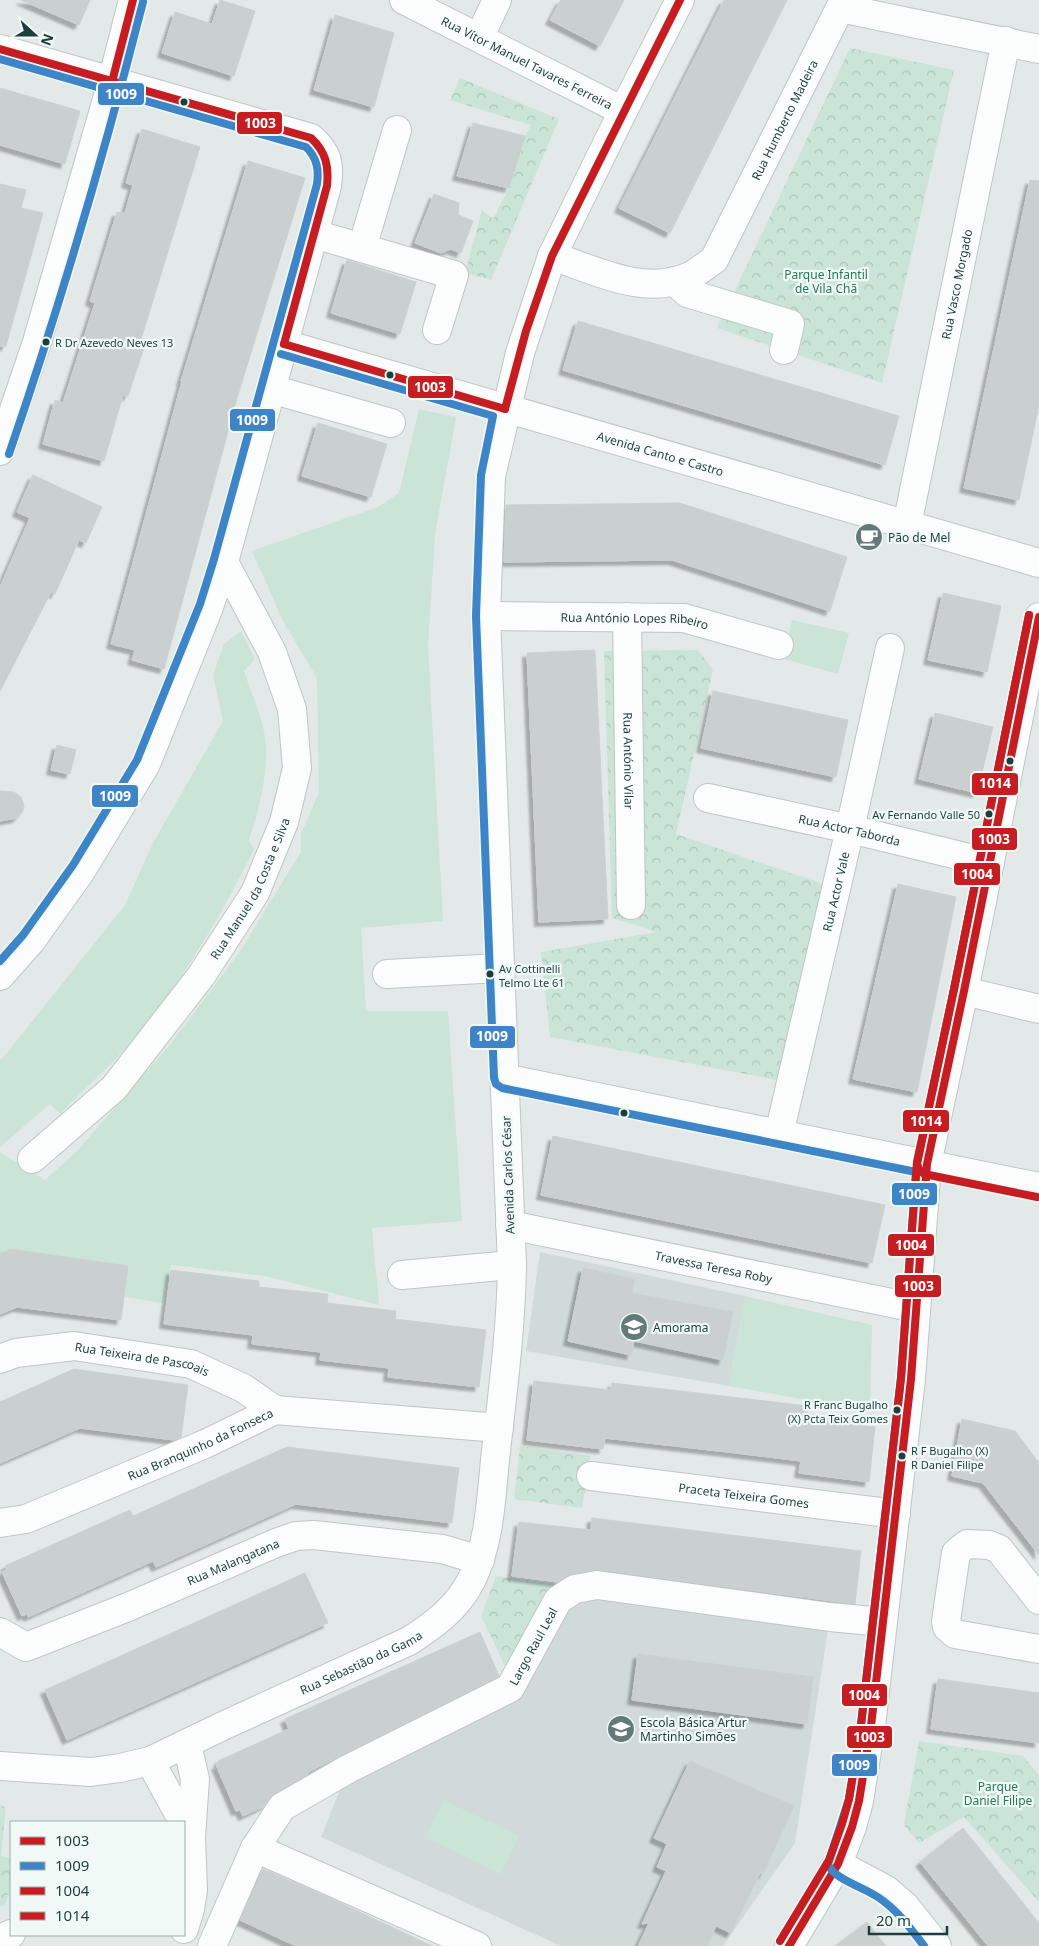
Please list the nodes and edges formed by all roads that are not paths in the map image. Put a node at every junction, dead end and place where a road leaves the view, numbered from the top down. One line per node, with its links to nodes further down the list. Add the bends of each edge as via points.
1 (133, 0): 9 (street)
2 (404, 0): 5 (street, Rua Vítor Manuel Tavares Ferreira)
3 (497, 0): 5 (street)
4 (680, 0): 10 (street, Avenida Carlos César)
5 (479, 38): 10 (street, Rua Vítor Manuel Tavares Ferreira)
6 (1006, 41): 8 (street, Rua Humberto Madeira); 15 (street, Rua Humberto Madeira, via 840,8 714,260); 23 (street, Rua Vasco Morgado)
7 (0, 48): 9 (street)
8 (1039, 49)
9 (112, 82): 12 (street, via 311,138 321,147 329,171); 22 (street, via 37,342)
10 (623, 111): 14 (street, Avenida Carlos César)
11 (397, 130): 13 (street)
12 (314, 234): 13 (street); 17 (street)
13 (362, 248): 16 (street, via 454,274)
14 (552, 256): 15 (street, Rua Humberto Madeira, via 636,284); 20 (street, Avenida Carlos César, via 526,331)
15 (675, 281): 18 (street, via 687,293 790,324)
16 (437, 330)
17 (284, 344): 19 (street); 20 (street, Avenida Canto e Castro)
18 (784, 350)
19 (271, 389): 21 (street); 24 (street)
20 (505, 409): 23 (street, Avenida Canto e Castro); 26 (street, Avenida Carlos César, via 491,476)
21 (391, 422)
22 (0, 451)
23 (907, 525): 25 (street, Avenida Canto e Castro)
24 (224, 562): 38 (street, via 146,764 81,871 31,941); 43 (street, Rua Manuel da Costa e Silva, via 272,652 292,709 297,768 284,822 255,893 201,976 114,1088)
25 (1039, 563)
26 (486, 616): 27 (street, Rua António Lopes Ribeiro); 36 (street, Avenida Carlos César)
27 (627, 617): 29 (street, Rua António Lopes Ribeiro, via 684,618); 35 (street, Rua António Vilar)
28 (1039, 617): 31 (street)
29 (779, 645)
30 (890, 648): 33 (street, Rua Actor Vale)
31 (1027, 736): 34 (street)
32 (708, 798): 33 (street, Rua Actor Taborda)
33 (850, 829): 34 (street, Rua Actor Taborda); 42 (street, Rua Actor Vale)
34 (990, 863): 39 (street)
35 (631, 905)
36 (500, 968): 37 (street); 41 (street, Avenida Carlos César)
37 (386, 974)
38 (0, 976)
39 (964, 991): 40 (street); 44 (street)
40 (1039, 1008)
41 (504, 1078): 42 (street); 46 (street, Avenida Carlos César)
42 (779, 1134): 44 (street)
43 (32, 1159)
44 (927, 1164): 45 (street); 49 (street)
45 (1039, 1187)
46 (510, 1225): 47 (street, Avenida Carlos César); 49 (street, Travessa Teresa Roby)
47 (512, 1265): 48 (street); 50 (street, Avenida Carlos César)
48 (402, 1275)
49 (916, 1308): 55 (street)
50 (509, 1342): 53 (street, Rua Sebastião da Gama)
51 (0, 1359): 52 (street, Rua Teixeira de Pascoais, via 16,1353 74,1346 191,1364 243,1388)
52 (275, 1410): 53 (street, Rua Branquinho da Fonseca); 56 (street, Rua Branquinho da Fonseca, via 205,1444 26,1519)
53 (498, 1428): 57 (street, Rua Sebastião da Gama, via 488,1522)
54 (591, 1476): 55 (street, Praceta Teixeira Gomes)
55 (896, 1514): 59 (street)
56 (0, 1523)
57 (480, 1560): 60 (street, Rua Malangatana, via 442,1549 314,1535 296,1536 26,1647); 62 (street, Rua Sebastião da Gama, via 455,1605 422,1633)
58 (1039, 1600): 61 (street, via 999,1549 967,1544 956,1553 947,1627 956,1634)
59 (883, 1622): 68 (street, Largo Raul Leal, via 597,1585 575,1589 558,1600 510,1688 348,1769 282,1807); 69 (street, via 859,1801)
60 (0, 1632)
61 (1039, 1649)
62 (187, 1744): 63 (street, Rua Sebastião da Gama); 67 (street, via 195,1779)
63 (150, 1761): 64 (street, Rua Sebastião da Gama, via 91,1772); 65 (street)
64 (0, 1766)
65 (183, 1821)
66 (185, 1825): 67 (street)
67 (191, 1836): 70 (street, via 193,1890)
68 (255, 1848): 71 (street, Largo Raul Leal); 72 (street)
69 (838, 1864): 73 (street); 74 (street, via 884,1889 905,1906)
70 (185, 1932)
71 (212, 1946)
72 (477, 1946)
73 (789, 1946)
74 (937, 1946)

